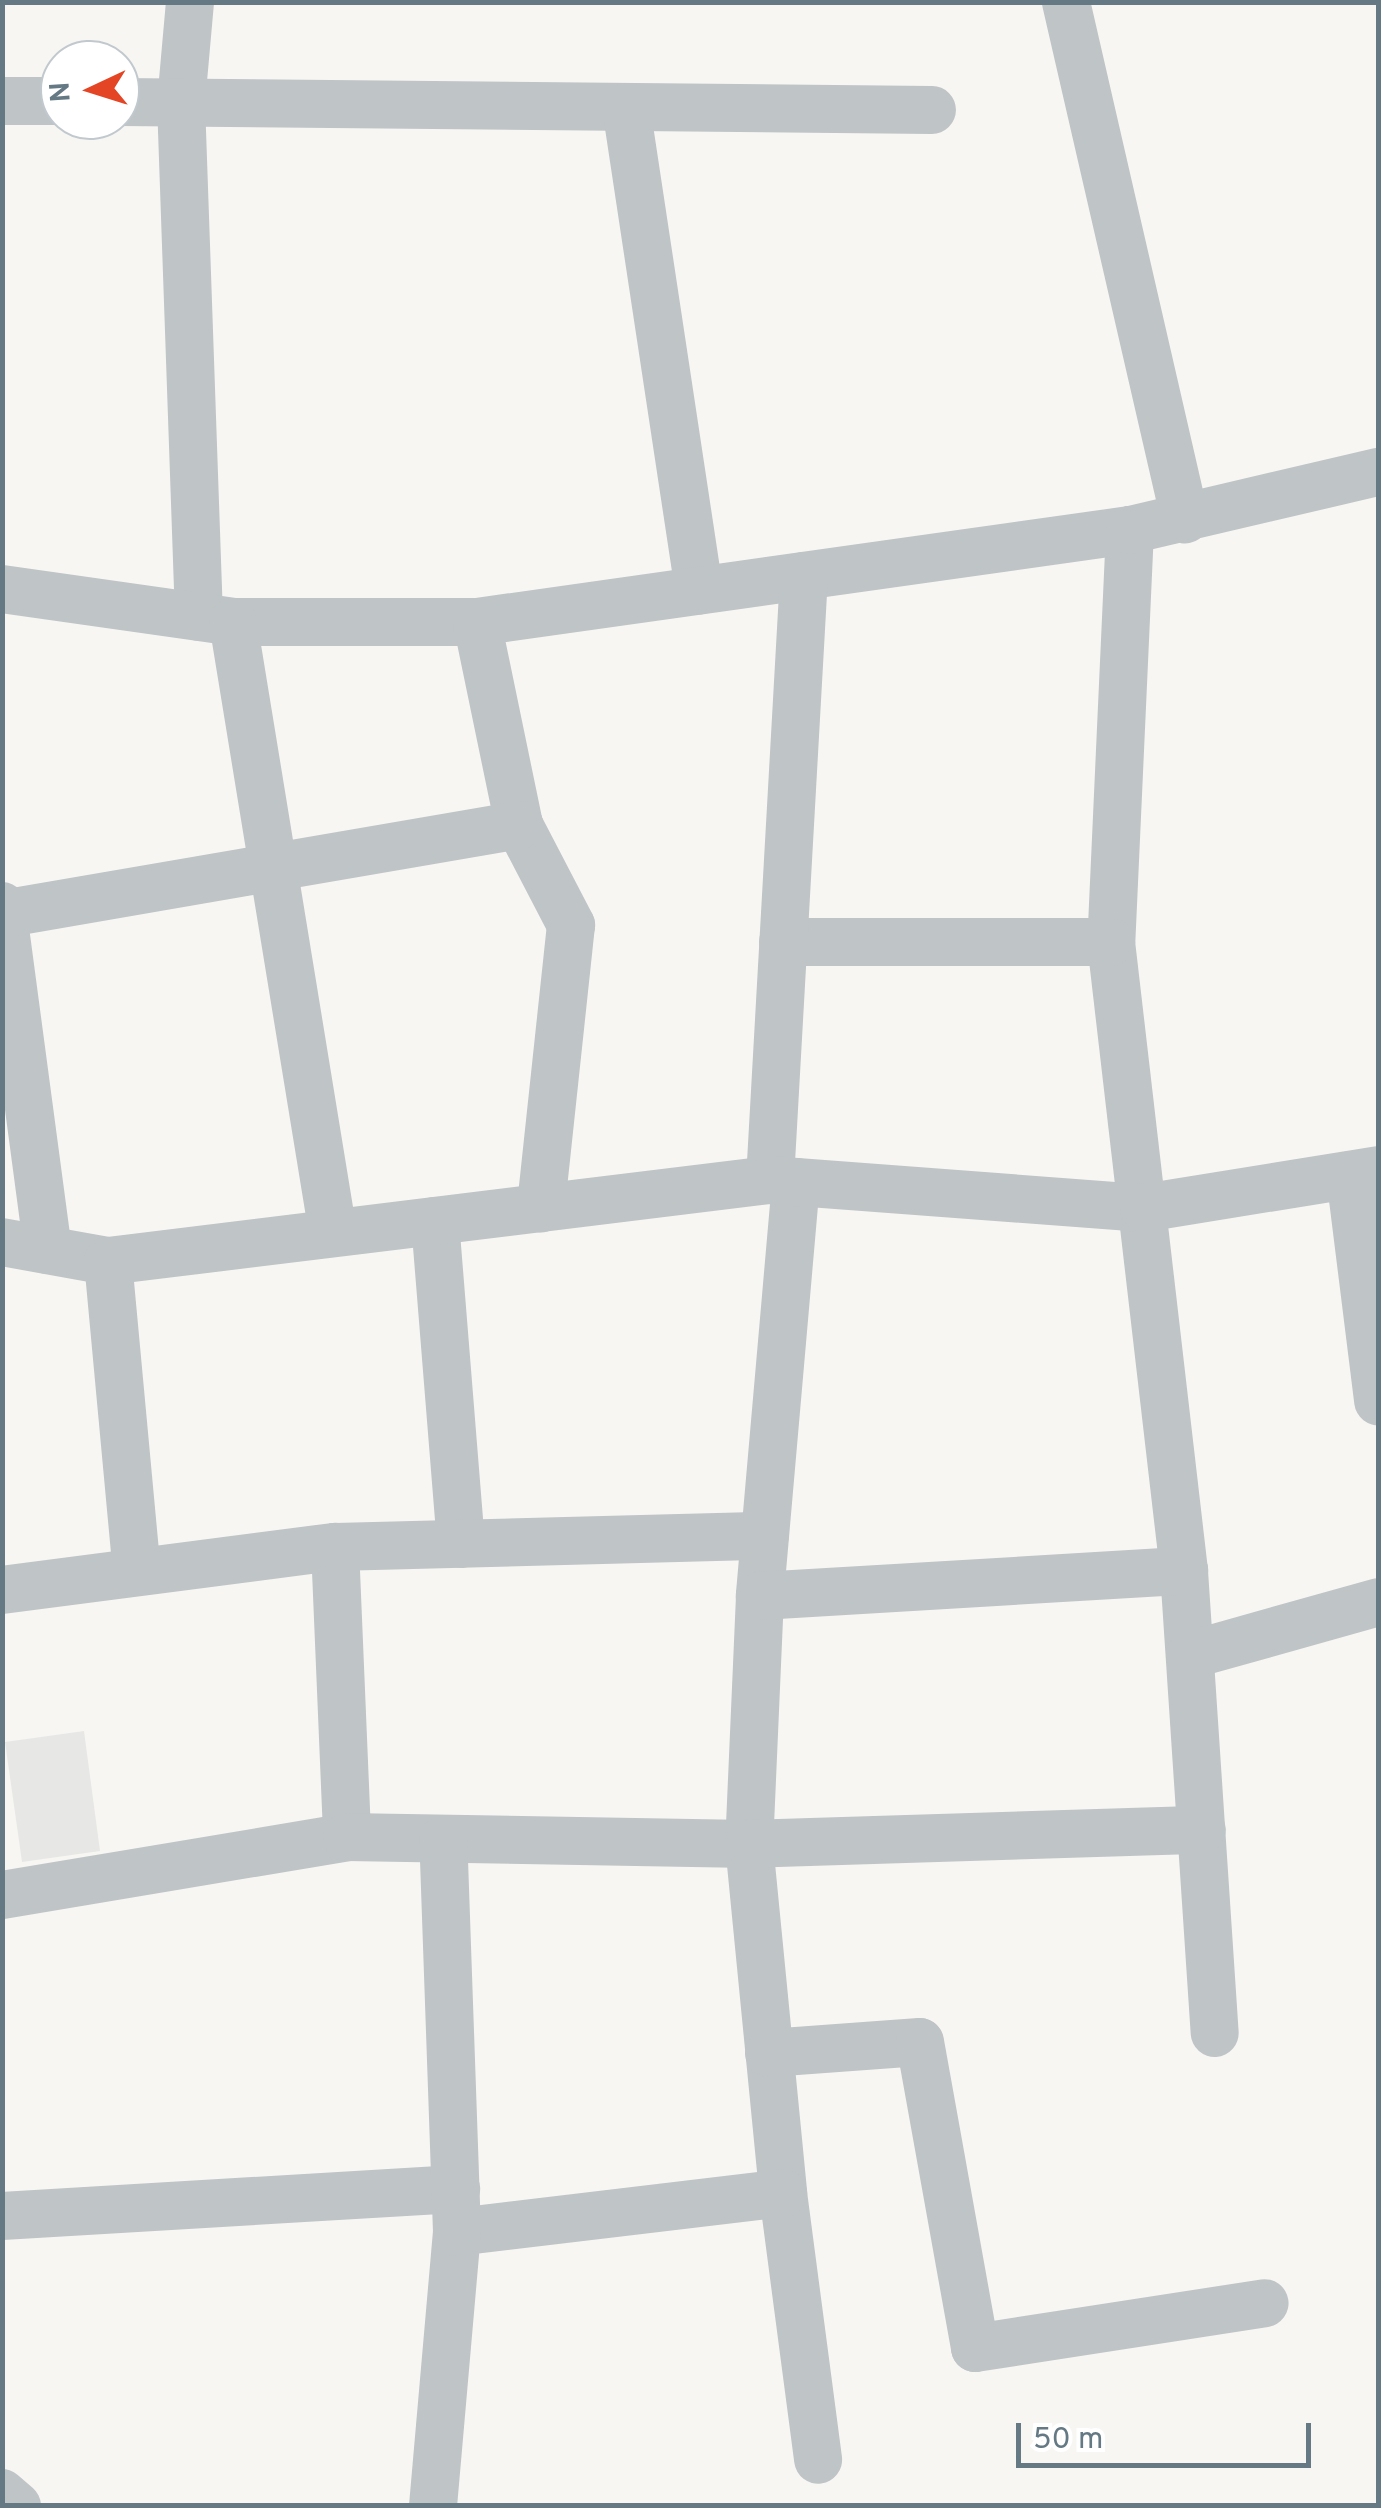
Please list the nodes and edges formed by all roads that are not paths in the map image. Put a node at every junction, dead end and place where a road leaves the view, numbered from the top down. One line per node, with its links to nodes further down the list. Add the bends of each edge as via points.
1 (190, 2): 6 (street)
2 (1066, 2): 10 (street)
3 (2, 100): 4 (street)
4 (40, 101)
5 (140, 102): 6 (street)
6 (181, 102): 7 (street); 15 (street)
7 (626, 106): 8 (street); 14 (street)
8 (932, 110)
9 (1378, 472): 10 (street)
10 (1186, 519): 11 (street)
11 (1130, 530): 12 (street); 22 (street)
12 (804, 576): 14 (street); 21 (street)
13 (2, 589): 15 (street)
14 (699, 591): 16 (street)
15 (216, 619): 16 (street); 18 (street)
16 (477, 622): 17 (street)
17 (519, 825): 18 (street); 25 (street, via 571,925)
18 (274, 868): 20 (street); 28 (street)
19 (2, 906): 20 (street)
20 (3, 914): 29 (street)
21 (783, 942): 22 (street); 24 (street)
22 (1111, 942): 26 (street)
23 (1364, 1172): 26 (street); 31 (street)
24 (783, 1181): 25 (street); 26 (street); 33 (street)
25 (541, 1208): 27 (street)
26 (1144, 1208): 36 (street)
27 (435, 1221): 28 (street); 34 (street)
28 (334, 1234): 30 (street)
29 (25, 1246): 30 (street)
30 (108, 1261): 37 (street)
31 (1378, 1392): 32 (street)
32 (1378, 1401)
33 (765, 1536): 34 (street); 39 (street)
34 (461, 1544): 35 (street)
35 (335, 1547): 37 (street); 43 (street)
36 (1184, 1571): 39 (street); 41 (street)
37 (137, 1572): 38 (street)
38 (2, 1590)
39 (760, 1596): 45 (street)
40 (1378, 1602): 41 (street)
41 (1190, 1655): 42 (street)
42 (1202, 1830): 45 (street); 47 (street)
43 (347, 1837): 44 (street); 46 (street)
44 (443, 1840): 45 (street); 50 (street)
45 (749, 1844): 48 (street)
46 (2, 1895)
47 (1215, 2033)
48 (770, 2053): 49 (street); 52 (street, via 920,2042 975,2348)
49 (782, 2194): 50 (street); 53 (street)
50 (457, 2211): 51 (street); 56 (street)
51 (2, 2216)
52 (1265, 2303)
53 (818, 2460)
54 (2, 2493): 55 (street)
55 (17, 2506)
56 (433, 2506)

